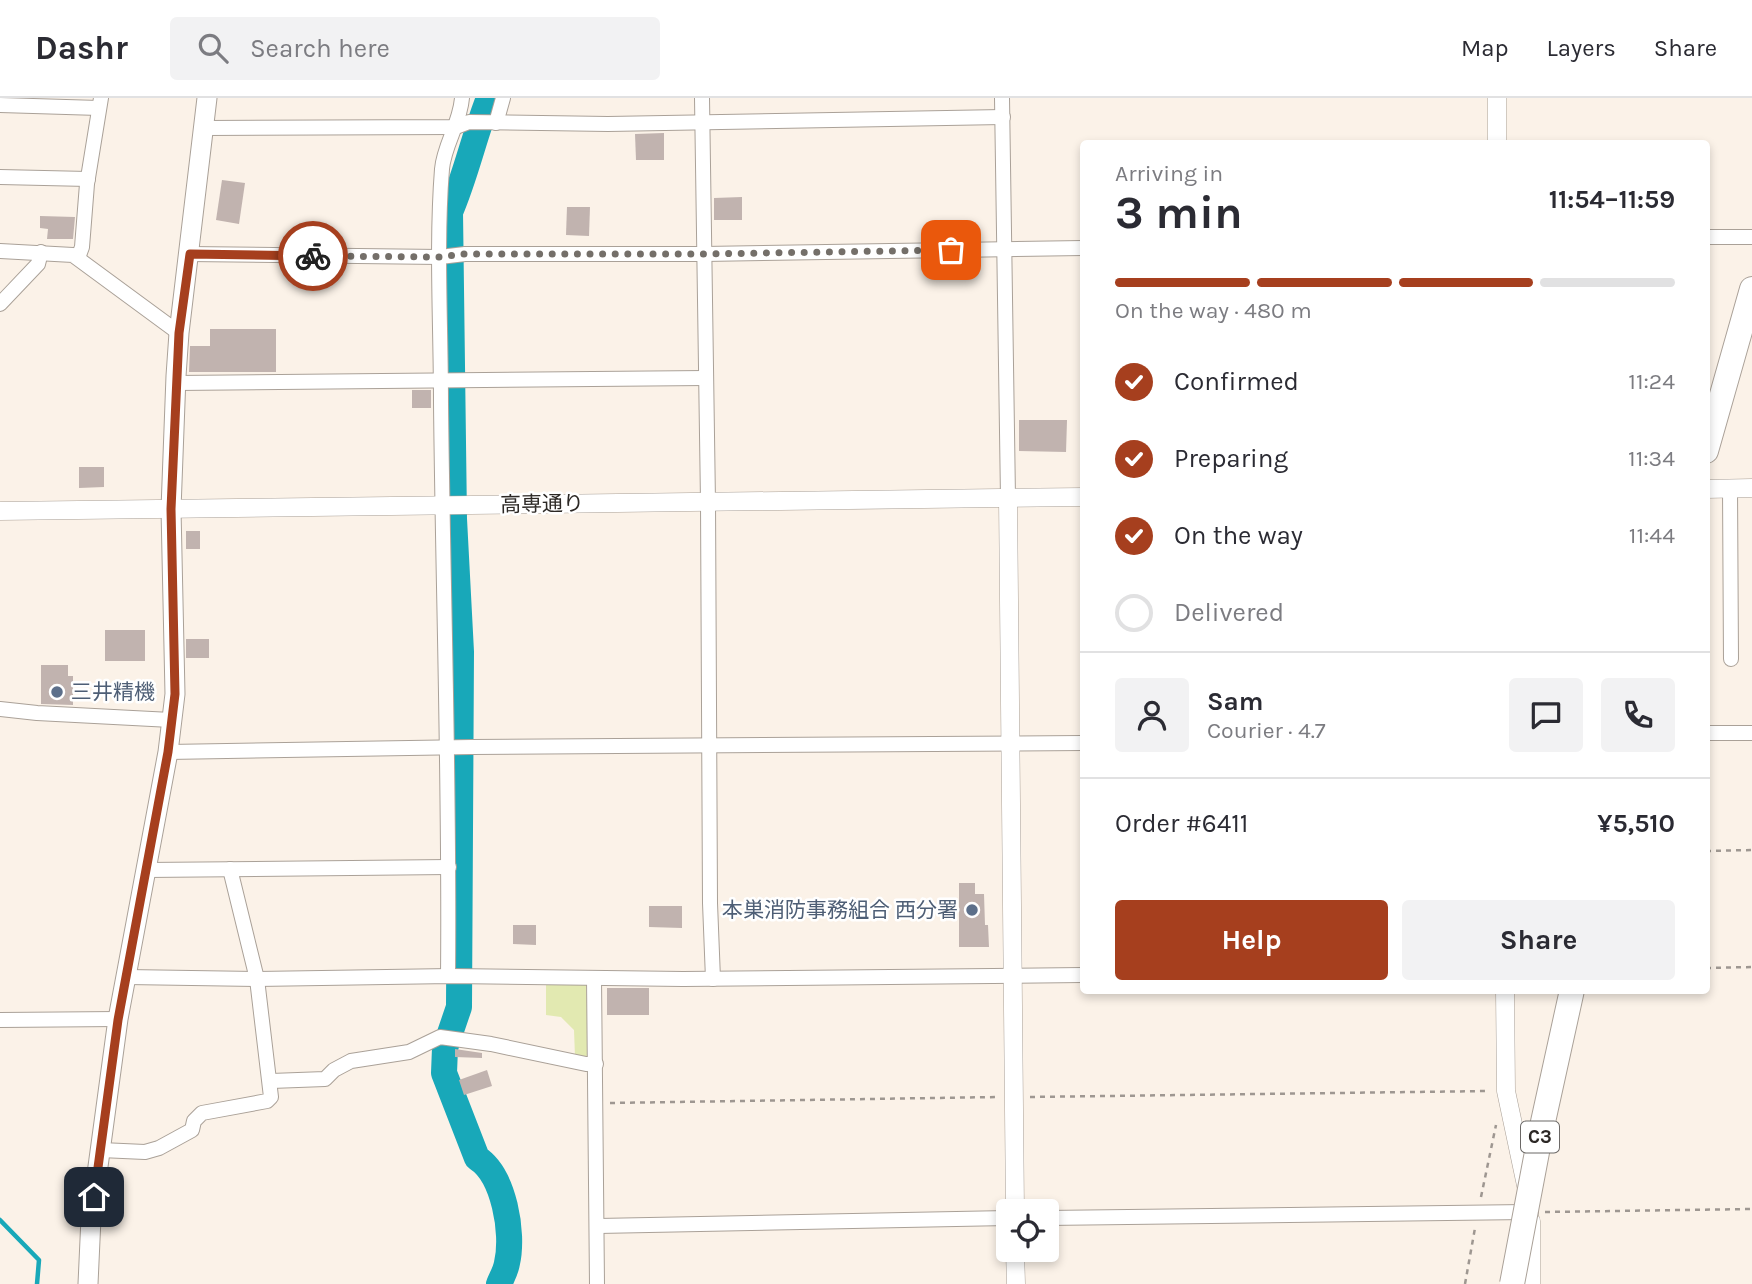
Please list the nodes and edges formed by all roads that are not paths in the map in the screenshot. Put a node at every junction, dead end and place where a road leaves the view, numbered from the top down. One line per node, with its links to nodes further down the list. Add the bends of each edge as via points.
1 (207, 98): 13 (main road)
2 (462, 98): 12 (street)
3 (503, 98): 11 (street)
4 (702, 98): 10 (street)
5 (1002, 98): 9 (street)
6 (1496, 98): 14 (street)
7 (100, 103): 8 (street); 16 (street)
8 (0, 105)
9 (1003, 117): 10 (street); 20 (street)
10 (703, 122): 11 (street); 24 (street)
11 (496, 123): 12 (street, via 469,122)
12 (456, 127): 13 (street); 25 (street, via 442,166)
13 (205, 128): 23 (main road)
14 (1497, 140)
15 (0, 177): 16 (street)
16 (88, 180): 26 (street)
17 (1710, 237): 18 (street)
18 (1752, 237)
19 (1080, 248): 20 (street)
20 (1004, 249): 24 (street); 38 (street)
21 (0, 251): 22 (street)
22 (41, 252): 26 (street); 28 (street, via 38,264)
23 (190, 254): 25 (street); 29 (main road)
24 (704, 254): 25 (street); 30 (street)
25 (440, 257): 31 (street)
26 (78, 258): 29 (street)
27 (1752, 289): 33 (highway)
28 (0, 303)
29 (179, 333): 32 (main road)
30 (706, 378): 31 (street); 39 (street)
31 (441, 381): 32 (street); 40 (street)
32 (176, 383): 41 (main road)
33 (1710, 437)
34 (1730, 488): 35 (street); 36 (street); 43 (street)
35 (1752, 488)
36 (1710, 489)
37 (1080, 497): 38 (street, 高専通り)
38 (1008, 498): 39 (street, 高専通り); 49 (street)
39 (708, 502): 40 (street, 高専通り); 50 (street)
40 (451, 505): 41 (street, 高専通り); 51 (street)
41 (171, 509): 42 (street, 高専通り); 45 (main road, via 175,694)
42 (0, 511)
43 (1731, 659)
44 (0, 709): 45 (street)
45 (171, 720): 52 (main road)
46 (1710, 733): 47 (street)
47 (1752, 733)
48 (1080, 743): 49 (street)
49 (1011, 744): 50 (street); 58 (street)
50 (710, 747): 51 (street); 62 (street)
51 (448, 748): 52 (street); 53 (street)
52 (168, 752): 55 (main road)
53 (449, 867): 54 (street); 57 (street)
54 (230, 869): 55 (street); 61 (street)
55 (146, 870): 59 (main road)
56 (1080, 975): 58 (street)
57 (455, 976): 60 (street); 61 (street)
58 (1013, 976): 62 (street); 70 (street)
59 (127, 977): 61 (street); 66 (main road)
60 (594, 978): 62 (street); 67 (street)
61 (257, 979): 68 (street)
62 (713, 979)
63 (1505, 994): 71 (street, via 1507,1098)
64 (1572, 994): 79 (highway, C3, bridge)
65 (0, 1020): 66 (street)
66 (118, 1020): 69 (main road)
67 (596, 1064): 68 (street, via 440,1037 409,1052 351,1061 325,1079); 74 (street)
68 (271, 1081): 69 (street, via 267,1101 202,1113 192,1130 159,1148 145,1152)
69 (101, 1150): 76 (main road)
70 (1014, 1199)
71 (1531, 1212): 72 (street); 80 (street)
72 (1059, 1218)
73 (996, 1219): 74 (street)
74 (598, 1226): 77 (street)
75 (1015, 1262): 78 (street)
76 (88, 1284)
77 (597, 1284)
78 (1016, 1284)
79 (1512, 1284)
80 (1531, 1284)

